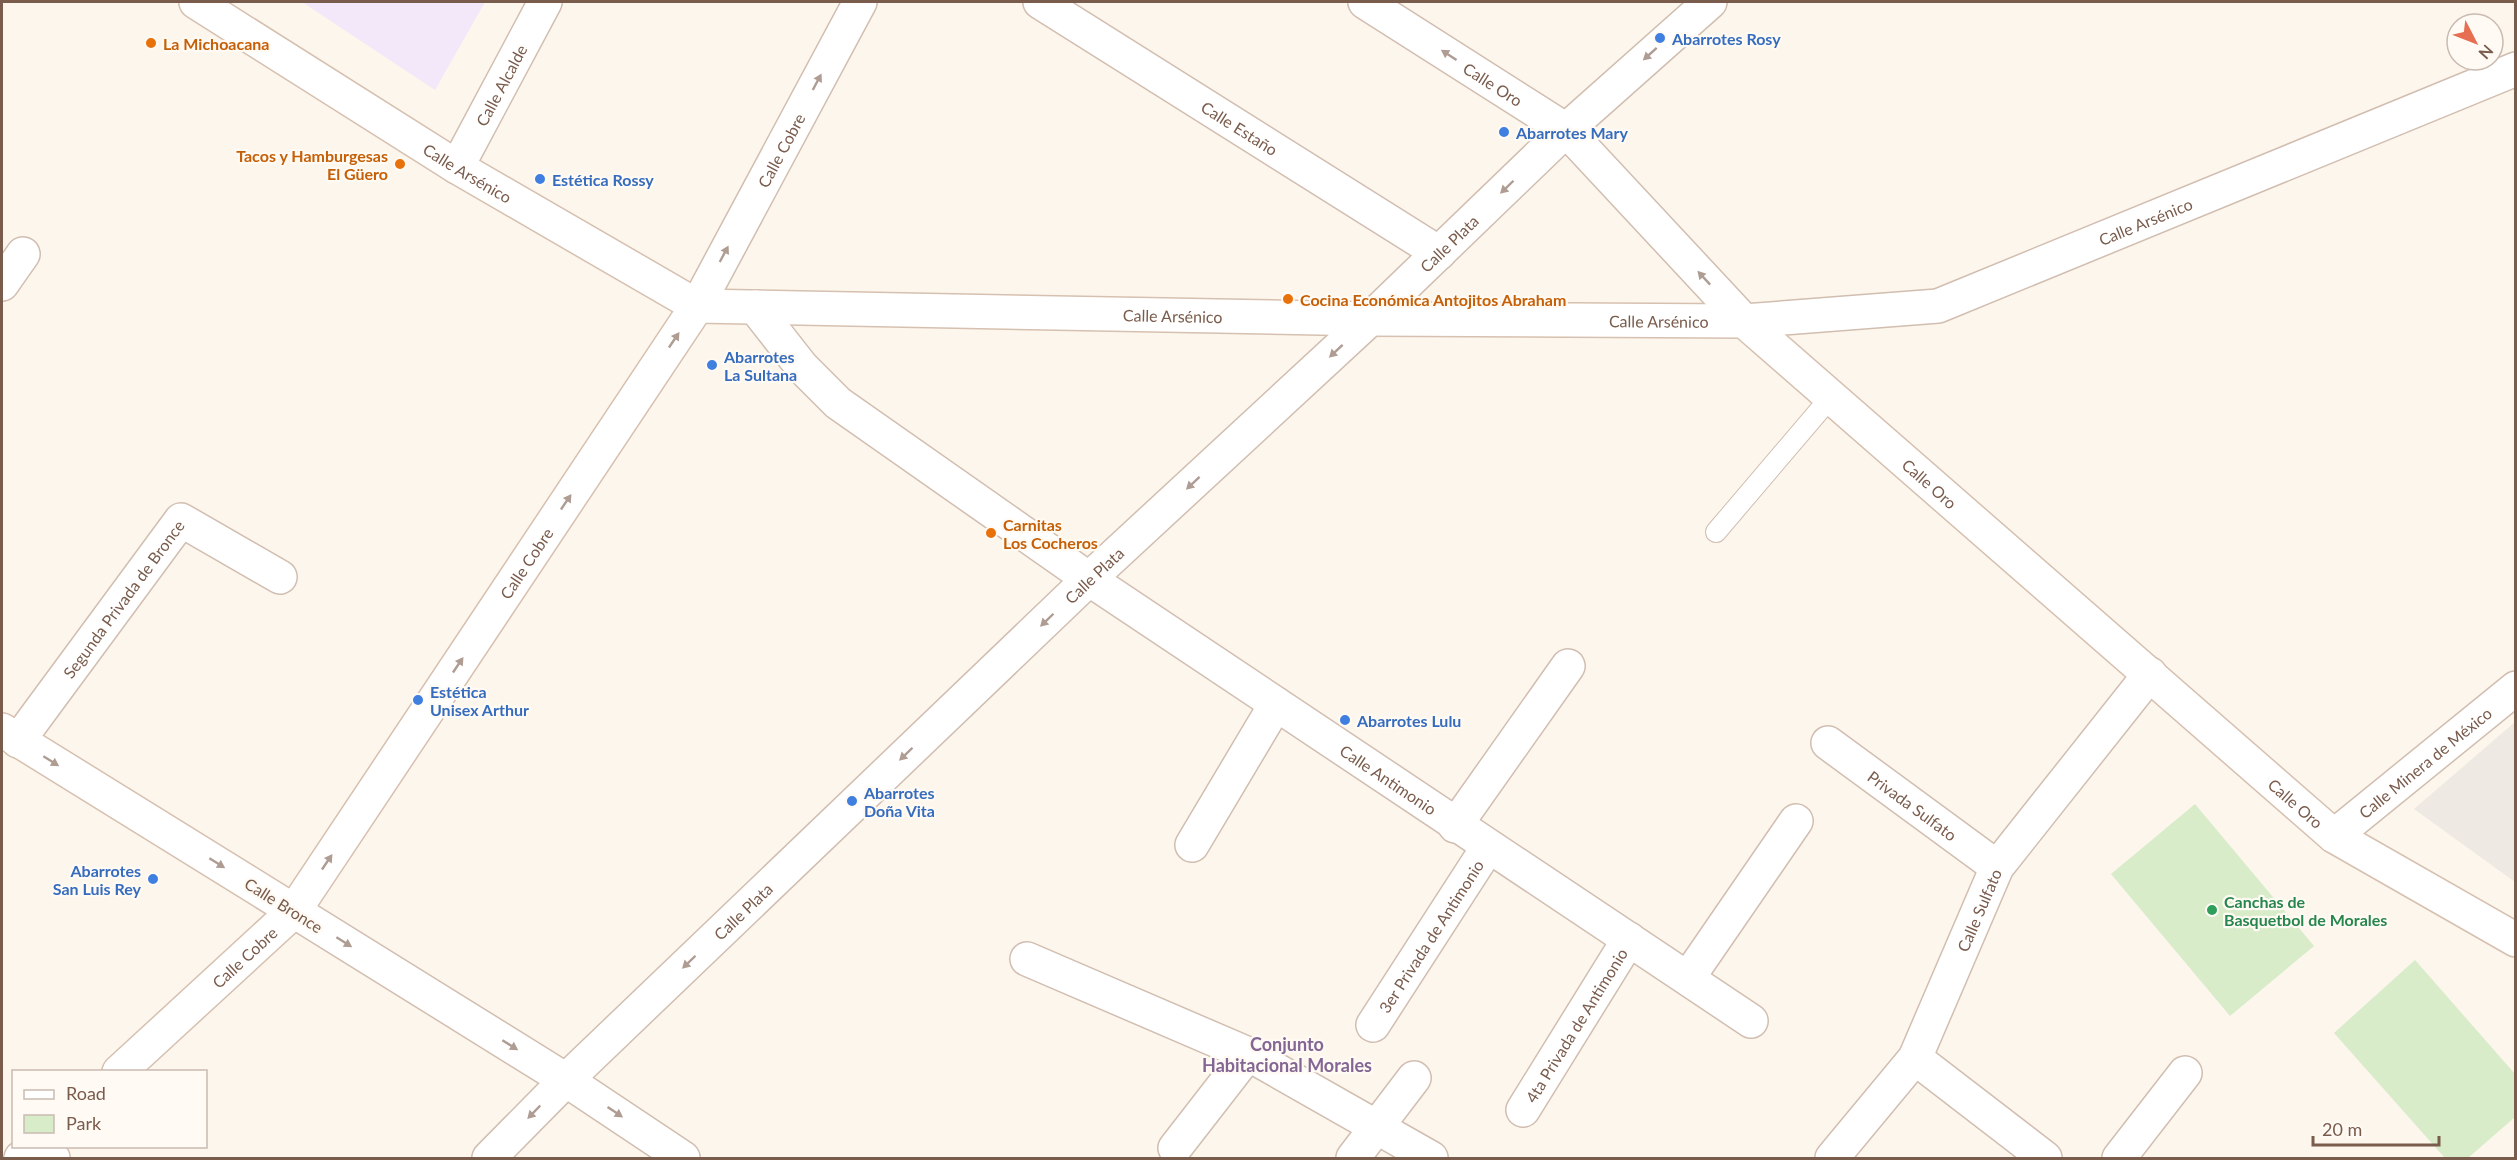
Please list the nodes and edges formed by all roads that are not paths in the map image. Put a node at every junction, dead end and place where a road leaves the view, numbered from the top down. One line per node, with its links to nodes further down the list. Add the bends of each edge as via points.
1 (196, 2): 9 (street, Calle Arsénico)
2 (545, 2): 9 (street, Calle Alcalde)
3 (860, 2): 13 (street, Calle Cobre, one-way to 3)
4 (1040, 2): 10 (street, Calle Estaño)
5 (1365, 2): 8 (street, Calle Oro, one-way to 5)
6 (1710, 2): 8 (street, Calle Plata, one-way to 8)
7 (2516, 69): 16 (street, Calle Arsénico, via 1938,306)
8 (1566, 130): 10 (street, Calle Plata, one-way to 10); 16 (street, Calle Oro, one-way to 8)
9 (457, 167): 13 (street, Calle Arsénico)
10 (1439, 253): 15 (street, Calle Plata)
11 (23, 254): 12 (street)
12 (2, 284)
13 (697, 306): 14 (street, Calle Arsénico); 33 (street, Calle Cobre, one-way to 13)
14 (755, 307): 15 (street, Calle Arsénico); 20 (street, via 802,367 838,403)
15 (1370, 319): 16 (street, Calle Arsénico); 20 (street, Calle Plata, one-way to 20)
16 (1744, 321): 17 (street, Calle Oro)
17 (1830, 398): 18 (lane); 22 (street, Calle Oro)
18 (1716, 532)
19 (280, 577): 25 (street, Segunda Privada de Bronce, via 181,520)
20 (1089, 579): 24 (street, Calle Antimonio); 45 (street, Calle Plata, one-way to 45)
21 (1568, 666): 28 (street)
22 (2150, 675): 29 (street, Calle Oro); 32 (street, Calle Sulfato)
23 (2516, 688): 29 (street, Calle Minera de México)
24 (1276, 704): 28 (street, Calle Antimonio); 30 (street)
25 (10, 736): 33 (street, Calle Bronce, one-way to 33)
26 (1828, 743): 32 (street, Privada Sulfato)
27 (1796, 821): 37 (street)
28 (1455, 826): 31 (street, Calle Antimonio)
29 (2334, 836): 35 (street, Calle Oro)
30 (1192, 845)
31 (1488, 848): 34 (street, Calle Antimonio); 39 (street, 3er Privada de Antimonio)
32 (1997, 867): 41 (street, Calle Sulfato)
33 (294, 911): 42 (street, Calle Cobre); 45 (street, Calle Bronce, one-way to 45)
34 (1629, 939): 37 (street, Calle Antimonio); 46 (street, 4ta Privada de Antimonio)
35 (2516, 940)
36 (1028, 959): 40 (street)
37 (1688, 978): 38 (street, Calle Antimonio)
38 (1751, 1021)
39 (1373, 1025)
40 (1248, 1054): 47 (street); 50 (street)
41 (1915, 1058): 57 (street, Calle Sulfato); 58 (street)
42 (120, 1070)
43 (2185, 1073): 59 (street)
44 (1414, 1078): 47 (street)
45 (566, 1080): 53 (street, Calle Plata, one-way to 53); 54 (street, Calle Bronce, one-way to 54)
46 (1523, 1110)
47 (1377, 1125): 55 (street); 56 (street)
48 (35, 1148): 51 (street)
49 (40, 1148): 52 (street)
50 (1175, 1148)
51 (21, 1158)
52 (53, 1158)
53 (489, 1158)
54 (683, 1158)
55 (1353, 1158)
56 (1431, 1158)
57 (1832, 1158)
58 (2045, 1158)
59 (2119, 1158)

